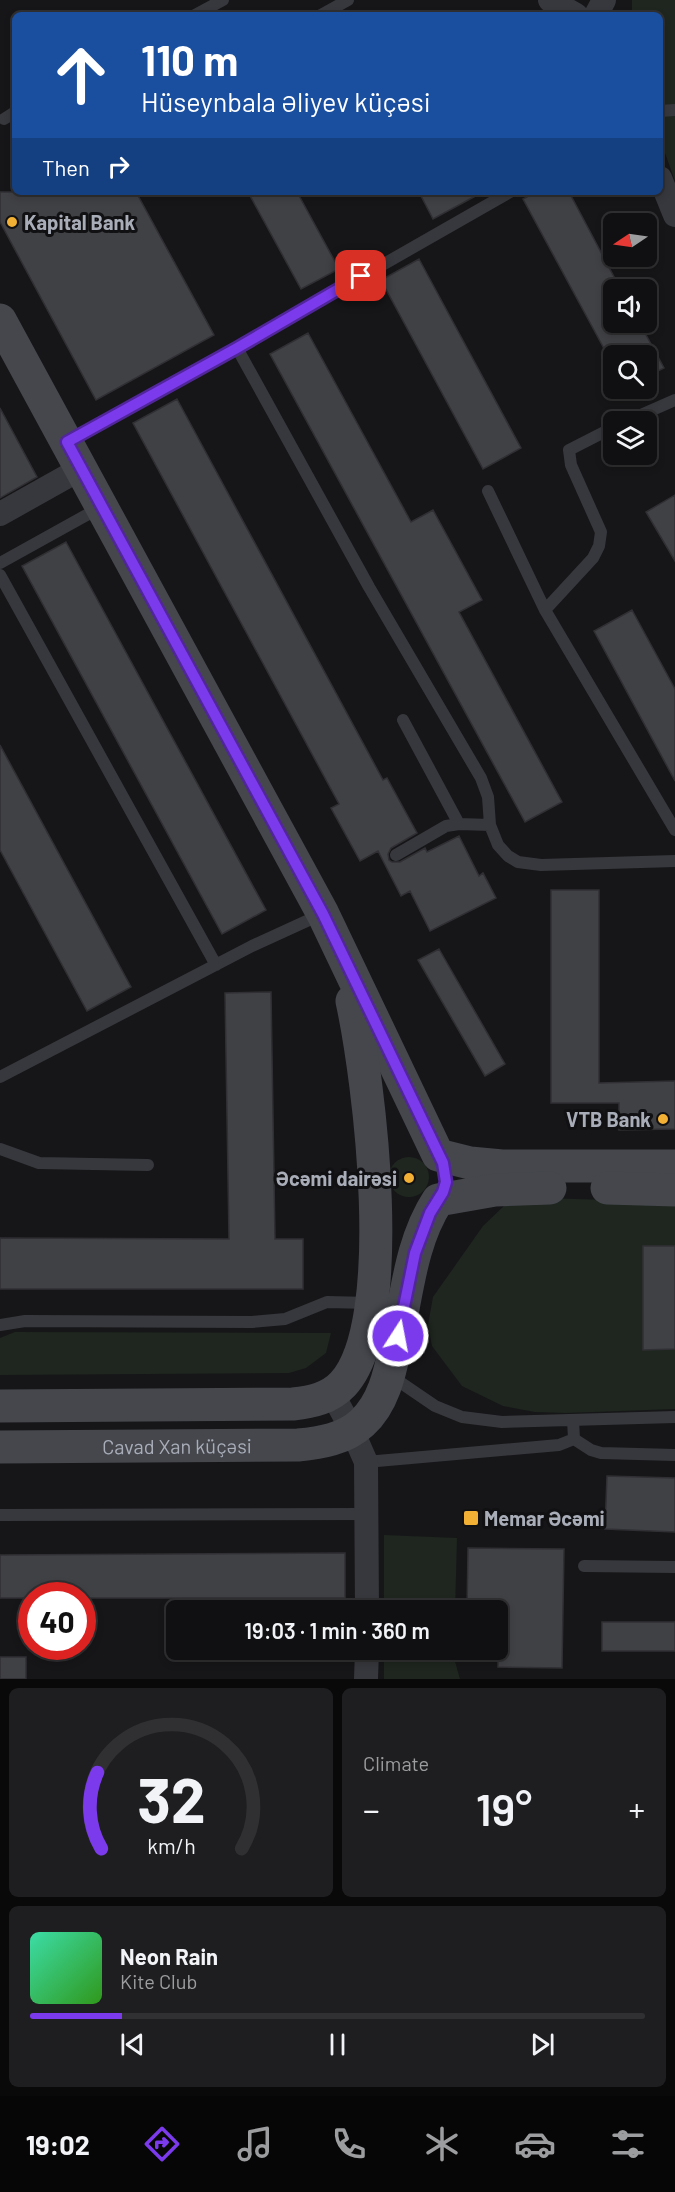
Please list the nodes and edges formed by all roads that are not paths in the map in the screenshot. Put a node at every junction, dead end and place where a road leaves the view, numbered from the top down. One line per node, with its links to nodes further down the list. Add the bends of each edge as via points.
1 (223, 0): 4 (lane)
2 (348, 0): 5 (lane)
3 (550, 0): 6 (street)
4 (201, 12)
5 (326, 12)
6 (571, 12)
7 (663, 185): 9 (street)
8 (505, 195): 11 (lane)
9 (675, 214)
10 (0, 320): 15 (street)
11 (237, 348): 15 (lane); 24 (lane, via 369,587 481,778 488,796)
12 (675, 400): 13 (lane)
13 (650, 411)
14 (603, 433): 21 (lane, via 569,450 571,465 601,532 599,546 593,558)
15 (74, 455): 17 (street); 18 (street)
16 (488, 491): 21 (lane)
17 (102, 506): 19 (lane); 28 (street)
18 (0, 514)
19 (0, 563)
20 (0, 575): 30 (lane)
21 (545, 610): 25 (lane)
22 (403, 720): 23 (lane)
23 (459, 824): 24 (lane); 26 (lane, via 446,826)
24 (490, 825): 27 (lane, via 498,845 518,862 541,865)
25 (675, 830)
26 (396, 855)
27 (675, 861)
28 (323, 914): 29 (street); 30 (lane)
29 (341, 950): 33 (street); 36 (street, via 362,1053)
30 (216, 964): 31 (lane)
31 (0, 1077)
32 (0, 1149): 34 (lane, via 39,1163)
33 (438, 1155): 35 (street, via 502,1166); 36 (street, via 429,1147 405,1142 384,1153); 38 (street, via 445,1173)
34 (148, 1165)
35 (675, 1166)
36 (374, 1175): 38 (street, via 380,1196 397,1211 419,1212); 39 (street, via 376,1248)
37 (675, 1190): 38 (street, via 527,1188)
38 (438, 1200): 41 (street, via 426,1221)
39 (371, 1304): 40 (lane, via 327,1302 285,1319 252,1322); 41 (street, via 367,1328)
40 (0, 1325)
41 (374, 1366): 42 (street, via 352,1372); 45 (lane, via 435,1406 462,1417 502,1422); 46 (street, via 370,1414)
42 (332, 1393): 43 (street, Cavad Xan küçəsi, via 293,1404); 46 (street)
43 (0, 1406)
44 (675, 1417): 45 (lane)
45 (573, 1420): 47 (lane)
46 (352, 1430): 48 (street, Cavad Xan küçəsi, via 329,1440 298,1445); 50 (street)
47 (574, 1439): 49 (lane, via 601,1453); 50 (lane, via 559,1445)
48 (0, 1447)
49 (675, 1455)
50 (366, 1462): 51 (street)
51 (367, 1514): 52 (lane); 55 (street)
52 (0, 1515)
53 (584, 1566): 54 (lane)
54 (675, 1567)
55 (367, 1600)
56 (367, 1660): 57 (street)
57 (366, 1679)

